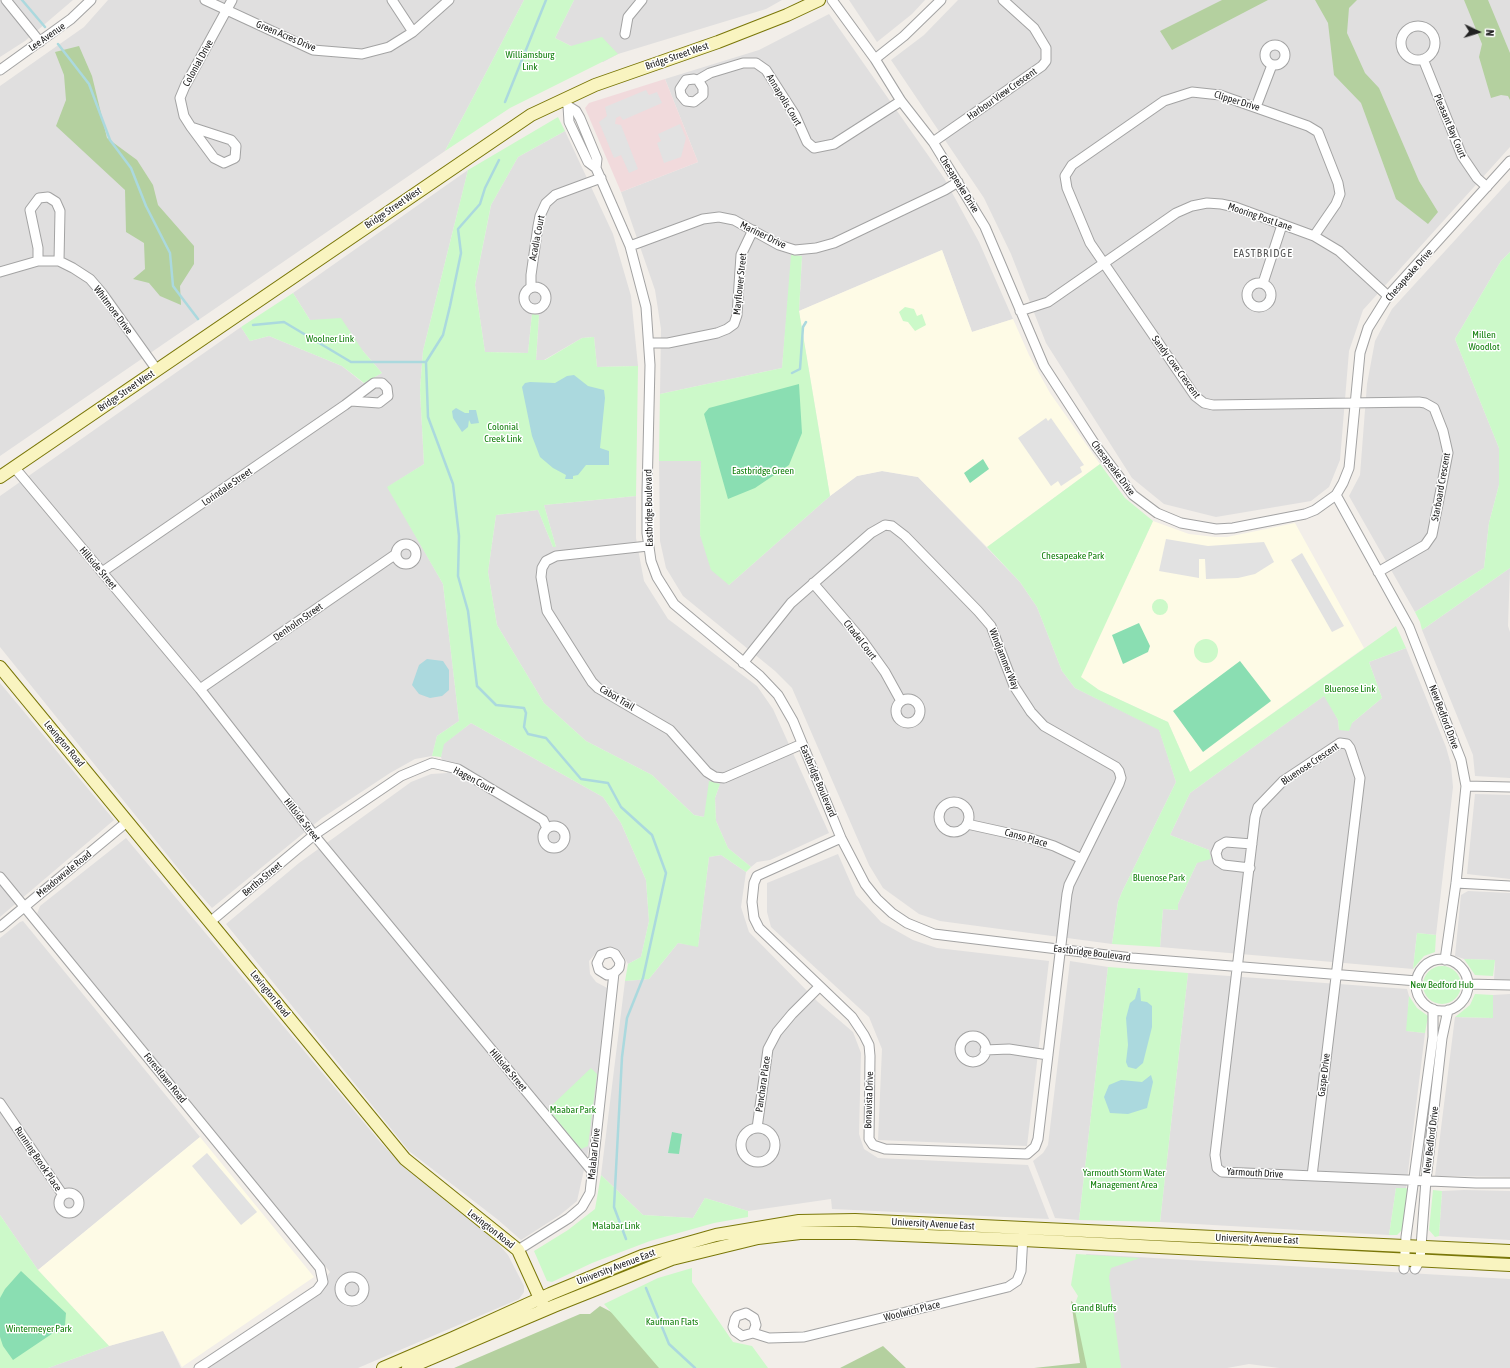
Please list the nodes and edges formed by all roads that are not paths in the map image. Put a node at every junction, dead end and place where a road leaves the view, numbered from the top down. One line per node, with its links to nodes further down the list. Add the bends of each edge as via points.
1 (6, 0): 15 (street)
2 (91, 0): 15 (street, Lee Avenue, via 71,20)
3 (205, 0): 12 (street, Green Acres Drive)
4 (232, 0): 12 (street, Colonial Drive)
5 (392, 0): 13 (street)
6 (450, 0): 13 (street, Green Acres Drive)
7 (642, 0): 14 (street, via 628,17)
8 (819, 0): 22 (main road, Bridge Street West, via 732,37 595,85)
9 (832, 0): 16 (street, Chesapeake Drive)
10 (941, 0): 16 (street, via 904,36)
11 (1003, 0): 25 (street, Harbour View Crescent, via 1034,28 1046,48 1046,60 1042,66)
12 (227, 10): 13 (street, Green Acres Drive, via 313,50 362,54 389,47); 24 (street, Colonial Drive, via 180,98 182,111)
13 (413, 32)
14 (625, 34)
15 (40, 42): 19 (street, Lee Avenue)
16 (875, 59): 21 (street, Chesapeake Drive)
17 (1423, 59): 29 (street, Pleasant Bay Court, via 1462,156 1477,178)
18 (1272, 65): 23 (street)
19 (0, 70)
20 (698, 80): 21 (street, Annapolis Court, via 710,73 743,63 756,63 766,70 795,115 807,142 814,148 834,144)
21 (901, 101): 25 (street, Chesapeake Drive)
22 (566, 102): 27 (street, Eastbridge Boulevard, via 569,122 578,142 588,162 596,168); 43 (main road, Bridge Street West, via 525,119)
23 (1256, 107): 32 (street, Clipper Drive, via 1315,129 1320,136 1340,194); 36 (street, Clipper Drive, via 1211,93 1182,94 1164,101 1072,165 1065,182 1084,229)
24 (191, 127): 24 (street, Colonial Drive, via 215,160 227,163 235,158 236,146 230,140)
25 (933, 142): 28 (street, Chesapeake Drive)
26 (1510, 161): 29 (street, Chesapeake Drive)
27 (601, 178): 33 (street, Eastbridge Boulevard); 39 (street, Acadia Court, via 556,195 546,203 538,226)
28 (958, 182): 31 (street, Mariner Drive, via 834,243 816,248 792,249 779,245); 41 (street, Chesapeake Drive, via 985,227)
29 (1487, 187): 40 (street, Chesapeake Drive)
30 (1282, 225): 32 (street, Mooring Post Lane); 36 (street, Mooring Post Lane, via 1221,204 1192,206 1176,213); 38 (street)
31 (753, 230): 33 (street, Mariner Drive, via 734,220 720,217 703,219); 42 (street, Mayflower Street, via 741,255 737,315 734,324 717,333 668,343)
32 (1314, 236): 40 (street, Mooring Post Lane, via 1339,251)
33 (630, 246): 42 (street, Eastbridge Boulevard, via 644,301)
34 (38, 261): 35 (street); 35 (street, via 38,248 30,210 39,198 48,197 56,202 60,210); 37 (street)
35 (59, 261): 43 (street, Whitmore Drive, via 90,279)
36 (1105, 264): 41 (street, Mooring Post Lane, via 1048,302); 45 (street, Sandy Cove Crescent, via 1195,396 1204,403)
37 (0, 272)
38 (1263, 284)
39 (531, 287)
40 (1388, 296): 45 (street, Chesapeake Drive, via 1368,328 1360,353)
41 (1020, 311): 48 (street, Chesapeake Drive, via 1044,366 1096,446 1132,495 1157,513 1199,528 1233,528 1305,514)
42 (650, 343): 49 (street, Eastbridge Boulevard)
43 (156, 370): 46 (main road, Bridge Street West)
44 (351, 401): 51 (street, Lorindale Street)
45 (1355, 403): 48 (street, Chesapeake Drive, via 1349,468); 52 (street, Starboard Crescent, via 1425,403 1437,413 1447,444 1448,453 1429,541 1420,549)
46 (14, 467): 47 (main road, Bridge Street West); 51 (street, Hillside Street)
47 (0, 476)
48 (1336, 495): 52 (street, New Bedford Drive)
49 (648, 546): 54 (street, Eastbridge Boulevard, via 650,561 657,577 674,604); 58 (street, Cabot Trail, via 556,556 546,561 542,568 541,577 547,611 592,682 670,730 707,772 719,778 731,776)
50 (396, 554): 56 (street, Denholm Street)
51 (102, 572): 56 (street, Hillside Street)
52 (1378, 572): 59 (street, New Bedford Drive, via 1409,627 1455,742)
53 (814, 583): 54 (street, Windjammer Way, via 791,603); 57 (street, Citadel Court, via 862,640); 67 (street, Windjammer Way, via 874,530 885,525 892,526 978,610 991,626 1014,686 1031,712 1044,726 1119,771 1119,784)
54 (743, 663): 58 (street, Eastbridge Boulevard, via 778,695)
55 (0, 667): 61 (main road, Lexington Road)
56 (200, 690): 64 (street, Hillside Street)
57 (901, 701)
58 (802, 744): 65 (street, Eastbridge Boulevard)
59 (1466, 786): 60 (street); 70 (street, New Bedford Drive)
60 (1510, 788)
61 (128, 821): 72 (street, Meadowvale Road); 73 (main road, Lexington Road)
62 (967, 824): 67 (street, Canso Place, via 1026,837)
63 (547, 828): 64 (street, Hagen Court, via 543,820 458,768 432,763 401,776)
64 (314, 835): 73 (street, Bertha Street); 90 (street, Hillside Street)
65 (841, 838): 75 (street, Eastbridge Boulevard, via 865,884 892,913 907,923 934,934); 83 (street, Bonavista Drive, via 764,871 757,876 754,883 752,902 754,918 759,928)
66 (1252, 844): 68 (street, Bluenose Crescent); 68 (street, via 1226,842 1219,846 1216,853 1218,861 1224,865); 79 (street, Bluenose Crescent, via 1255,817 1258,806 1264,799 1283,782 1340,743 1347,744 1360,778)
67 (1082, 859): 75 (street, Windjammer Way, via 1068,889)
68 (1250, 868): 77 (street, Bluenose Crescent)
69 (0, 877): 72 (street, Forestlawn Road)
70 (1456, 883): 71 (street); 76 (street, New Bedford Drive)
71 (1510, 886)
72 (24, 906): 74 (street, Meadowvale Road); 104 (street, Forestlawn Road, via 320,1268)
73 (210, 922): 99 (main road, Lexington Road, via 405,1159)
74 (0, 927)
75 (1059, 949): 77 (street, Eastbridge Boulevard); 87 (street, Bonavista Drive)
76 (1445, 960): 80 (street, via 1428,964); 81 (street, via 1461,968)
77 (1238, 967): 79 (street, Eastbridge Boulevard); 91 (street, Yarmouth Drive, via 1215,1155 1217,1168 1222,1172)
78 (614, 973): 90 (street, Malabar Drive)
79 (1337, 975): 80 (street, Eastbridge Boulevard); 91 (street, Gaspe Drive)
80 (1416, 981): 84 (street, via 1420,999)
81 (1468, 984): 82 (street); 85 (street, via 1466,995)
82 (1510, 985)
83 (819, 986): 87 (street, Bonavista Drive, via 860,1026 869,1045 868,1138 879,1148 1026,1154 1035,1147 1038,1139); 89 (street, Panchara Place, via 787,1020 768,1049)
84 (1433, 1009): 85 (street); 92 (street, New Bedford Drive, via 1433,1036)
85 (1448, 1010): 93 (street, New Bedford Drive, via 1442,1038)
86 (985, 1050): 87 (street, via 1009,1049)
87 (1048, 1055)
88 (0, 1103): 95 (street, Running Brook Place)
89 (757, 1128)
90 (592, 1171): 99 (street, Malabar Drive, via 590,1193 582,1207)
91 (1312, 1176): 92 (street, Yarmouth Drive)
92 (1413, 1180): 93 (street, Yarmouth Drive); 97 (street, New Bedford Drive)
93 (1426, 1180): 94 (street, Yarmouth Drive); 98 (street, New Bedford Drive)
94 (1510, 1183)
95 (63, 1195)
96 (1023, 1234): 97 (main road, University Avenue East); 101 (main road, University Avenue East); 106 (main road, University Avenue East, via 856,1220 799,1221 716,1235 642,1256); 107 (main road, University Avenue East, via 800,1233 758,1238 672,1259); 108 (street, Woolwich Place, via 1021,1271 1017,1281 1008,1287 804,1337 769,1338)
97 (1405, 1246): 98 (main road, University Avenue East); 101 (street, New Bedford Drive)
98 (1421, 1246): 100 (main road, University Avenue East); 102 (street, New Bedford Drive)
99 (518, 1250): 106 (main road, Lexington Road)
100 (1510, 1251)
101 (1404, 1264): 102 (main road, University Avenue East)
102 (1417, 1265): 103 (main road, University Avenue East)
103 (1510, 1265)
104 (323, 1282): 105 (street); 109 (street, via 317,1290)
105 (341, 1286)
106 (540, 1298): 107 (main road, Lexington Road); 110 (main road, University Avenue East)
107 (545, 1310): 111 (main road, University Avenue East)
108 (753, 1333)
109 (199, 1368)
110 (383, 1368)
111 (408, 1368)

